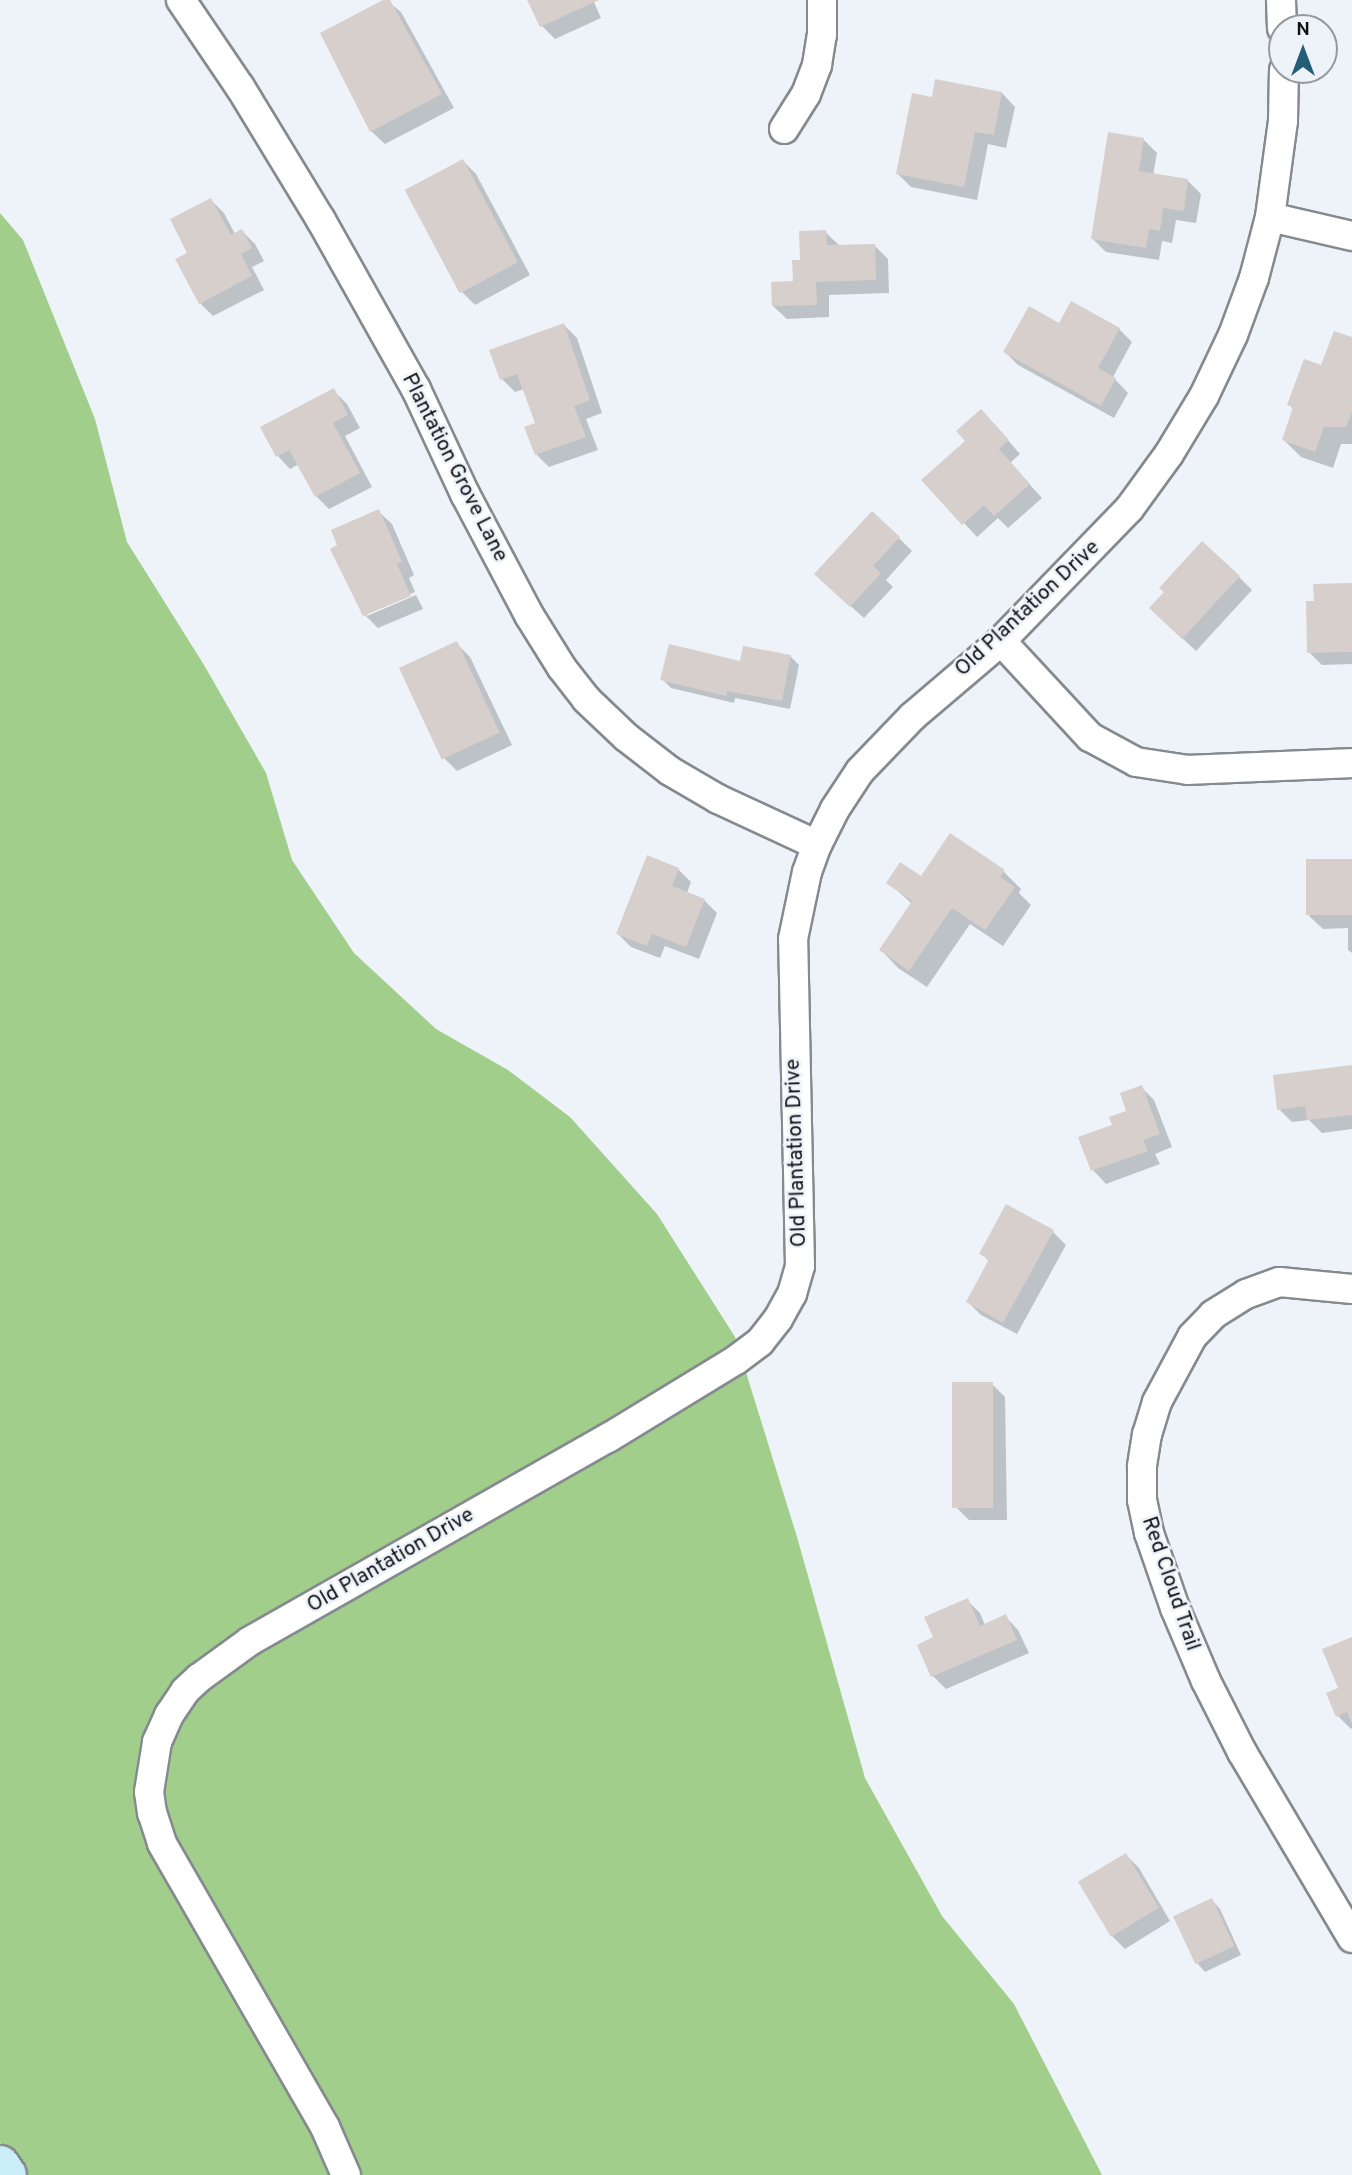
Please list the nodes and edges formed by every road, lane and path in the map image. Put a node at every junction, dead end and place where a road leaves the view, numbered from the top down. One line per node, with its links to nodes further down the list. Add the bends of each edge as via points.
1 (181, 0): 9 (street, Plantation Grove Lane, via 321,220 416,389 529,615 562,668 586,699 670,771)
2 (822, 0): 4 (street, via 817,65 806,94)
3 (1284, 84): 5 (street, Old Plantation Drive)
4 (784, 129)
5 (1270, 217): 6 (street); 7 (street, Old Plantation Drive, via 1233,335 1169,454 1107,535)
6 (1352, 236)
7 (1001, 641): 8 (street, via 1090,737 1136,762 1188,769); 9 (street, Old Plantation Drive, via 913,716 860,771)
8 (1352, 763)
9 (817, 845): 14 (street, Old Plantation Drive, via 793,939 800,1266 778,1319 760,1342 713,1374 250,1641 185,1691 157,1742 149,1792 162,1843 325,2127)
10 (1352, 1289): 11 (street, Red Cloud Trail, via 1279,1282 1246,1294 1213,1315 1192,1337 1157,1402 1147,1434 1142,1500 1175,1608 1206,1681 1242,1752)
11 (1352, 1938)
12 (0, 2165): 13 (street)
13 (7, 2175)
14 (346, 2175)

